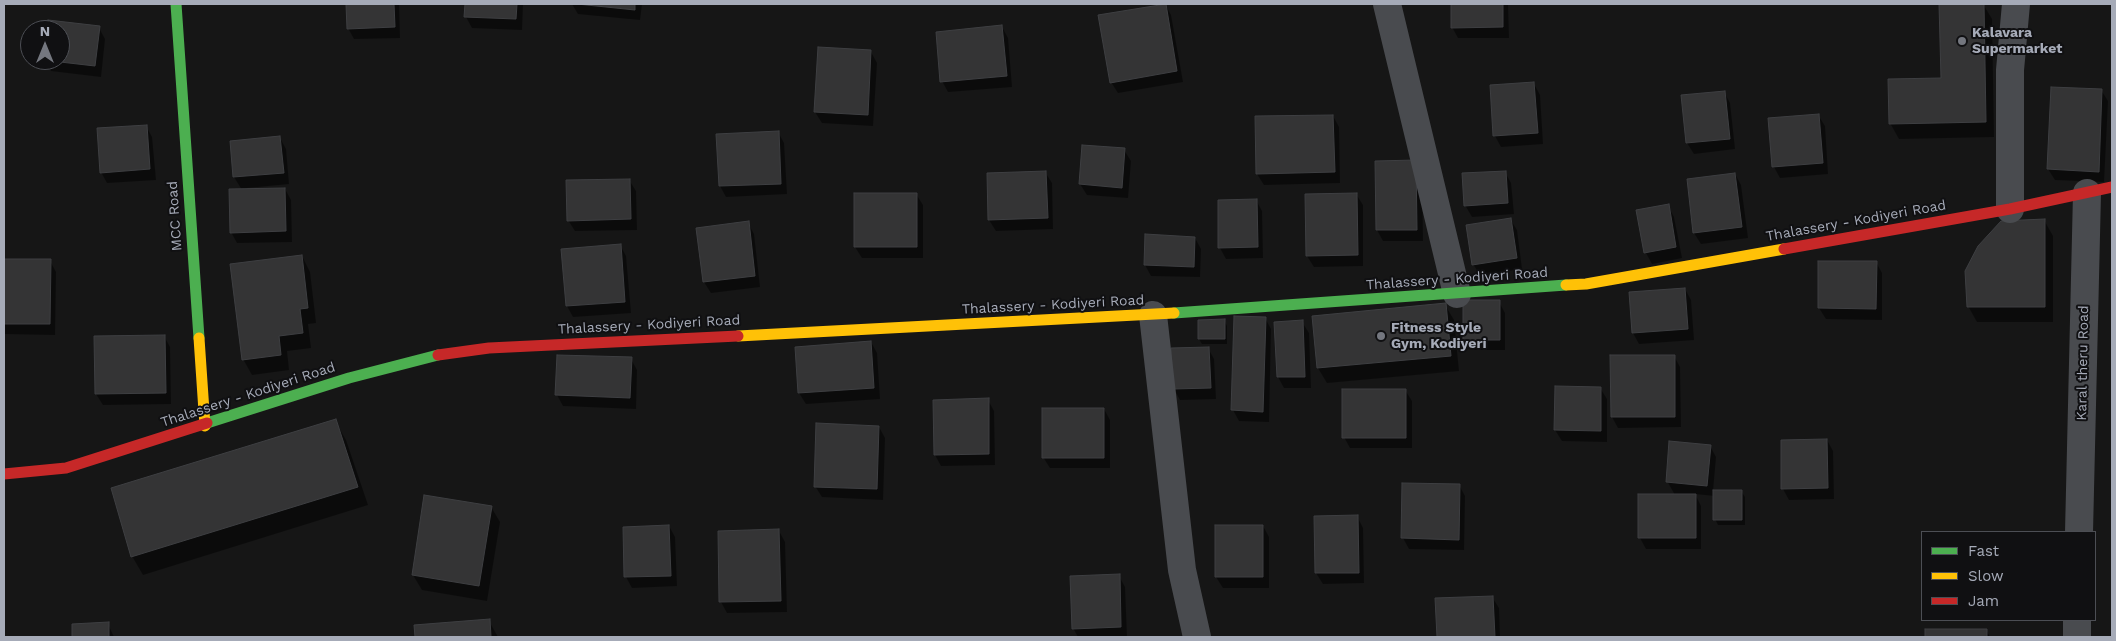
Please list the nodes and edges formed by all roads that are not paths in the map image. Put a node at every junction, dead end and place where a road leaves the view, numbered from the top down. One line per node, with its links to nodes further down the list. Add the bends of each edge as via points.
1 (176, 4): 8 (main road, MCC Road)
2 (1387, 4): 6 (street)
3 (2016, 4): 5 (street, via 2010,70)
4 (2100, 190): 5 (main road, Thalassery - Kodiyeri Road); 10 (street, Karal theru Road)
5 (2010, 209): 6 (main road, Thalassery - Kodiyeri Road, via 1586,284)
6 (1457, 294): 7 (main road, Thalassery - Kodiyeri Road)
7 (1153, 315): 8 (main road, Thalassery - Kodiyeri Road, via 489,348 432,356 349,378); 12 (street, via 1182,570)
8 (204, 426): 9 (main road, Thalassery - Kodiyeri Road, via 66,468)
9 (4, 474)
10 (2079, 531)
11 (2077, 621): 13 (street)
12 (1197, 637)
13 (2077, 637)

